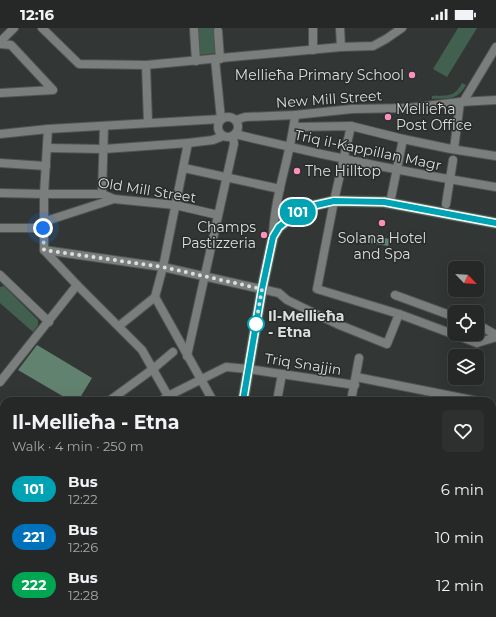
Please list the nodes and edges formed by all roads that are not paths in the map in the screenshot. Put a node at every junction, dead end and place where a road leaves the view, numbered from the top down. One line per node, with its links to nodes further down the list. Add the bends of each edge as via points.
1 (14, 28): 8 (street)
2 (42, 28): 14 (street, via 79,64)
3 (312, 28): 11 (street)
4 (340, 28): 9 (street)
5 (402, 28): 9 (street, via 373,46)
6 (194, 30): 13 (street)
7 (218, 31): 12 (street)
8 (0, 43): 15 (street, via 11,45 53,90)
9 (341, 47): 11 (street)
10 (496, 47): 17 (street)
11 (313, 50): 12 (street)
12 (217, 59): 13 (street); 19 (street)
13 (196, 61): 14 (street)
14 (146, 65): 21 (street)
15 (0, 93)
16 (496, 100): 17 (street, New Mill Street)
17 (461, 102): 18 (street, New Mill Street); 34 (street)
18 (296, 115): 20 (street, New Mill Street, via 246,117); 24 (street)
19 (221, 120): 20 (street, via 230,117); 21 (street); 28 (street, via 218,128)
20 (236, 120): 27 (street, via 238,126)
21 (148, 123): 22 (street)
22 (104, 126): 25 (street); 33 (street)
23 (351, 126): 24 (street); 29 (street); 36 (street)
24 (294, 127): 31 (street)
25 (48, 129): 26 (street); 32 (street)
26 (0, 134)
27 (234, 135): 28 (street); 31 (street, Triq il-Kappillan Magr); 42 (street)
28 (223, 136): 30 (street)
29 (403, 139): 34 (street); 41 (street)
30 (188, 143): 33 (street); 40 (street)
31 (290, 147): 36 (street, Triq il-Kappillan Magr); 45 (street)
32 (48, 148): 33 (street); 39 (street)
33 (104, 149): 48 (street)
34 (454, 149): 35 (street)
35 (496, 156)
36 (343, 158): 41 (street, Triq il-Kappillan Magr); 50 (street)
37 (452, 160): 43 (street)
38 (0, 163): 39 (street)
39 (46, 166): 47 (street)
40 (184, 168): 42 (street); 53 (street)
41 (397, 169): 43 (street, Triq il-Kappillan Magr); 51 (street)
42 (226, 178): 45 (street); 54 (street)
43 (450, 180): 44 (street, Triq il-Kappillan Magr); 52 (street)
44 (496, 187)
45 (280, 189): 58 (street)
46 (0, 193): 47 (street, Old Mill Street)
47 (44, 194): 48 (street, Old Mill Street); 56 (street)
48 (102, 194): 49 (street, Old Mill Street)
49 (114, 199): 53 (street, Old Mill Street); 56 (street)
50 (334, 201): 51 (main road); 58 (main road, via 303,208 279,227); 67 (street, via 317,289)
51 (390, 203): 55 (main road)
52 (446, 204)
53 (175, 205): 54 (street, Old Mill Street); 60 (street)
54 (218, 215): 61 (street)
55 (496, 224)
56 (43, 225): 57 (street); 59 (street)
57 (0, 228)
58 (273, 237): 64 (main road)
59 (44, 250): 60 (street); 63 (street)
60 (163, 267): 61 (street); 66 (street)
61 (204, 276): 64 (street); 74 (street)
62 (1, 277): 69 (street)
63 (76, 285): 69 (street); 70 (street)
64 (262, 289): 67 (street, via 278,293 287,300 337,324 387,344); 77 (main road)
65 (395, 295): 68 (street)
66 (155, 297): 70 (street); 74 (street)
67 (399, 314): 72 (street, via 477,343)
68 (448, 314)
69 (49, 322): 81 (street)
70 (119, 326): 76 (street, via 142,350)
71 (484, 328): 72 (street)
72 (496, 336)
73 (173, 352): 76 (street)
74 (186, 356): 79 (street)
75 (360, 358): 80 (street)
76 (153, 369): 82 (street); 83 (street)
77 (248, 369): 78 (street, Triq Snajjin); 79 (street, Triq Snajjin, via 226,367); 86 (main road)
78 (282, 374): 80 (street, Triq Snajjin); 87 (street)
79 (201, 380): 84 (street, Triq Snajjin); 85 (street)
80 (355, 381): 88 (street); 89 (street, Triq Snajjin)
81 (0, 382)
82 (114, 397)
83 (165, 397)
84 (167, 397)
85 (211, 397)
86 (244, 397)
87 (278, 397)
88 (352, 397)
89 (457, 397)

